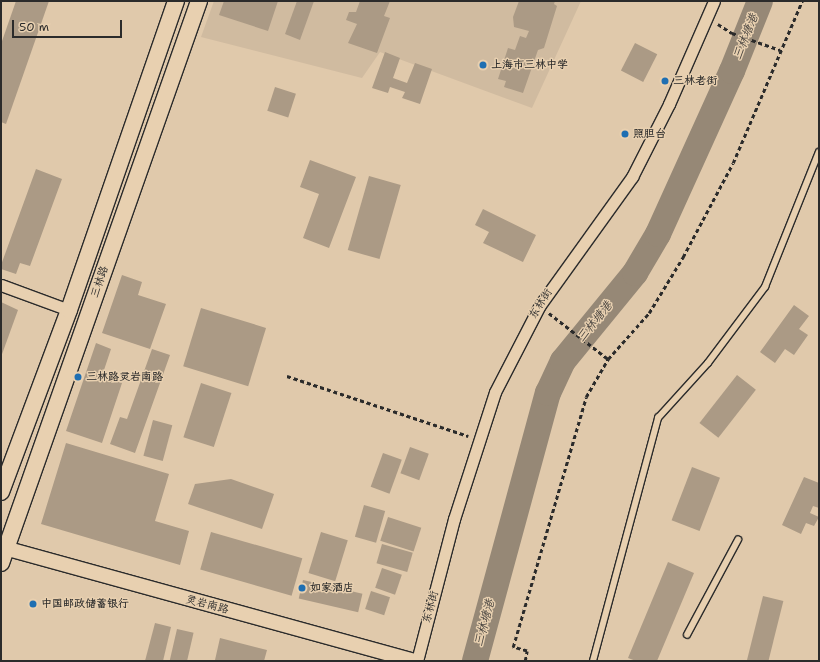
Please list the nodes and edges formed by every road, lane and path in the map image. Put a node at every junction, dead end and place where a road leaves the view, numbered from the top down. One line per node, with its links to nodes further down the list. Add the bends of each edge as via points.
1 (176, 1): 10 (main road, 三林路)
2 (199, 1): 16 (main road, 三林路)
3 (714, 1): 5 (street, 东林街)
4 (802, 1): 6 (path)
5 (708, 16): 6 (path, via 732,33); 9 (street, 东林街, via 669,104 632,176)
6 (780, 50): 11 (path, via 733,163 683,257 649,313)
7 (819, 152): 20 (lane, via 766,287 708,363 658,418)
8 (1, 285): 10 (street)
9 (540, 305): 11 (path); 13 (street, 东林街, via 498,386)
10 (69, 310): 14 (main road, 三林路)
11 (608, 359): 19 (path, via 586,396 513,647 528,651)
12 (287, 376): 13 (path)
13 (478, 439): 18 (street, 东林街)
14 (1, 492)
15 (738, 540): 17 (lane)
16 (3, 554): 18 (street, 灵岩南路)
17 (687, 635)
18 (416, 661)
19 (525, 661)
20 (593, 661)

